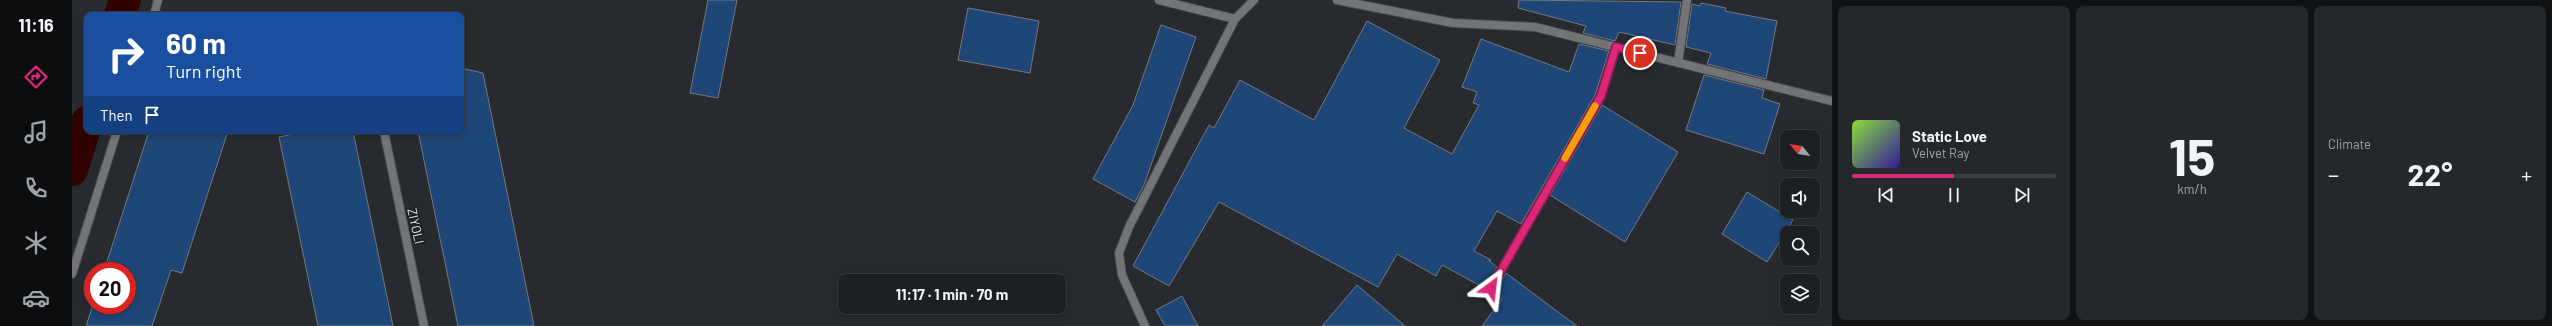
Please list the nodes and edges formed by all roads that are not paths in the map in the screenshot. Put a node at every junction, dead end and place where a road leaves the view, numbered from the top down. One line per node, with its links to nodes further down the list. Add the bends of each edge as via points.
1 (158, 0): 6 (street)
2 (1158, 0): 7 (street)
3 (1254, 0): 7 (street)
4 (1337, 0): 8 (street, via 1453,23 1535,27)
5 (1687, 0): 9 (street)
6 (155, 12)
7 (1234, 19): 16 (street, via 1129,227 1119,253 1122,275)
8 (1616, 47): 9 (street); 14 (street, via 1601,96)
9 (1678, 63): 10 (street)
10 (1832, 101)
11 (116, 134): 13 (street)
12 (385, 134): 15 (street, ZIYOLI)
13 (72, 274)
14 (1491, 288)
15 (424, 326)
16 (1145, 326)

